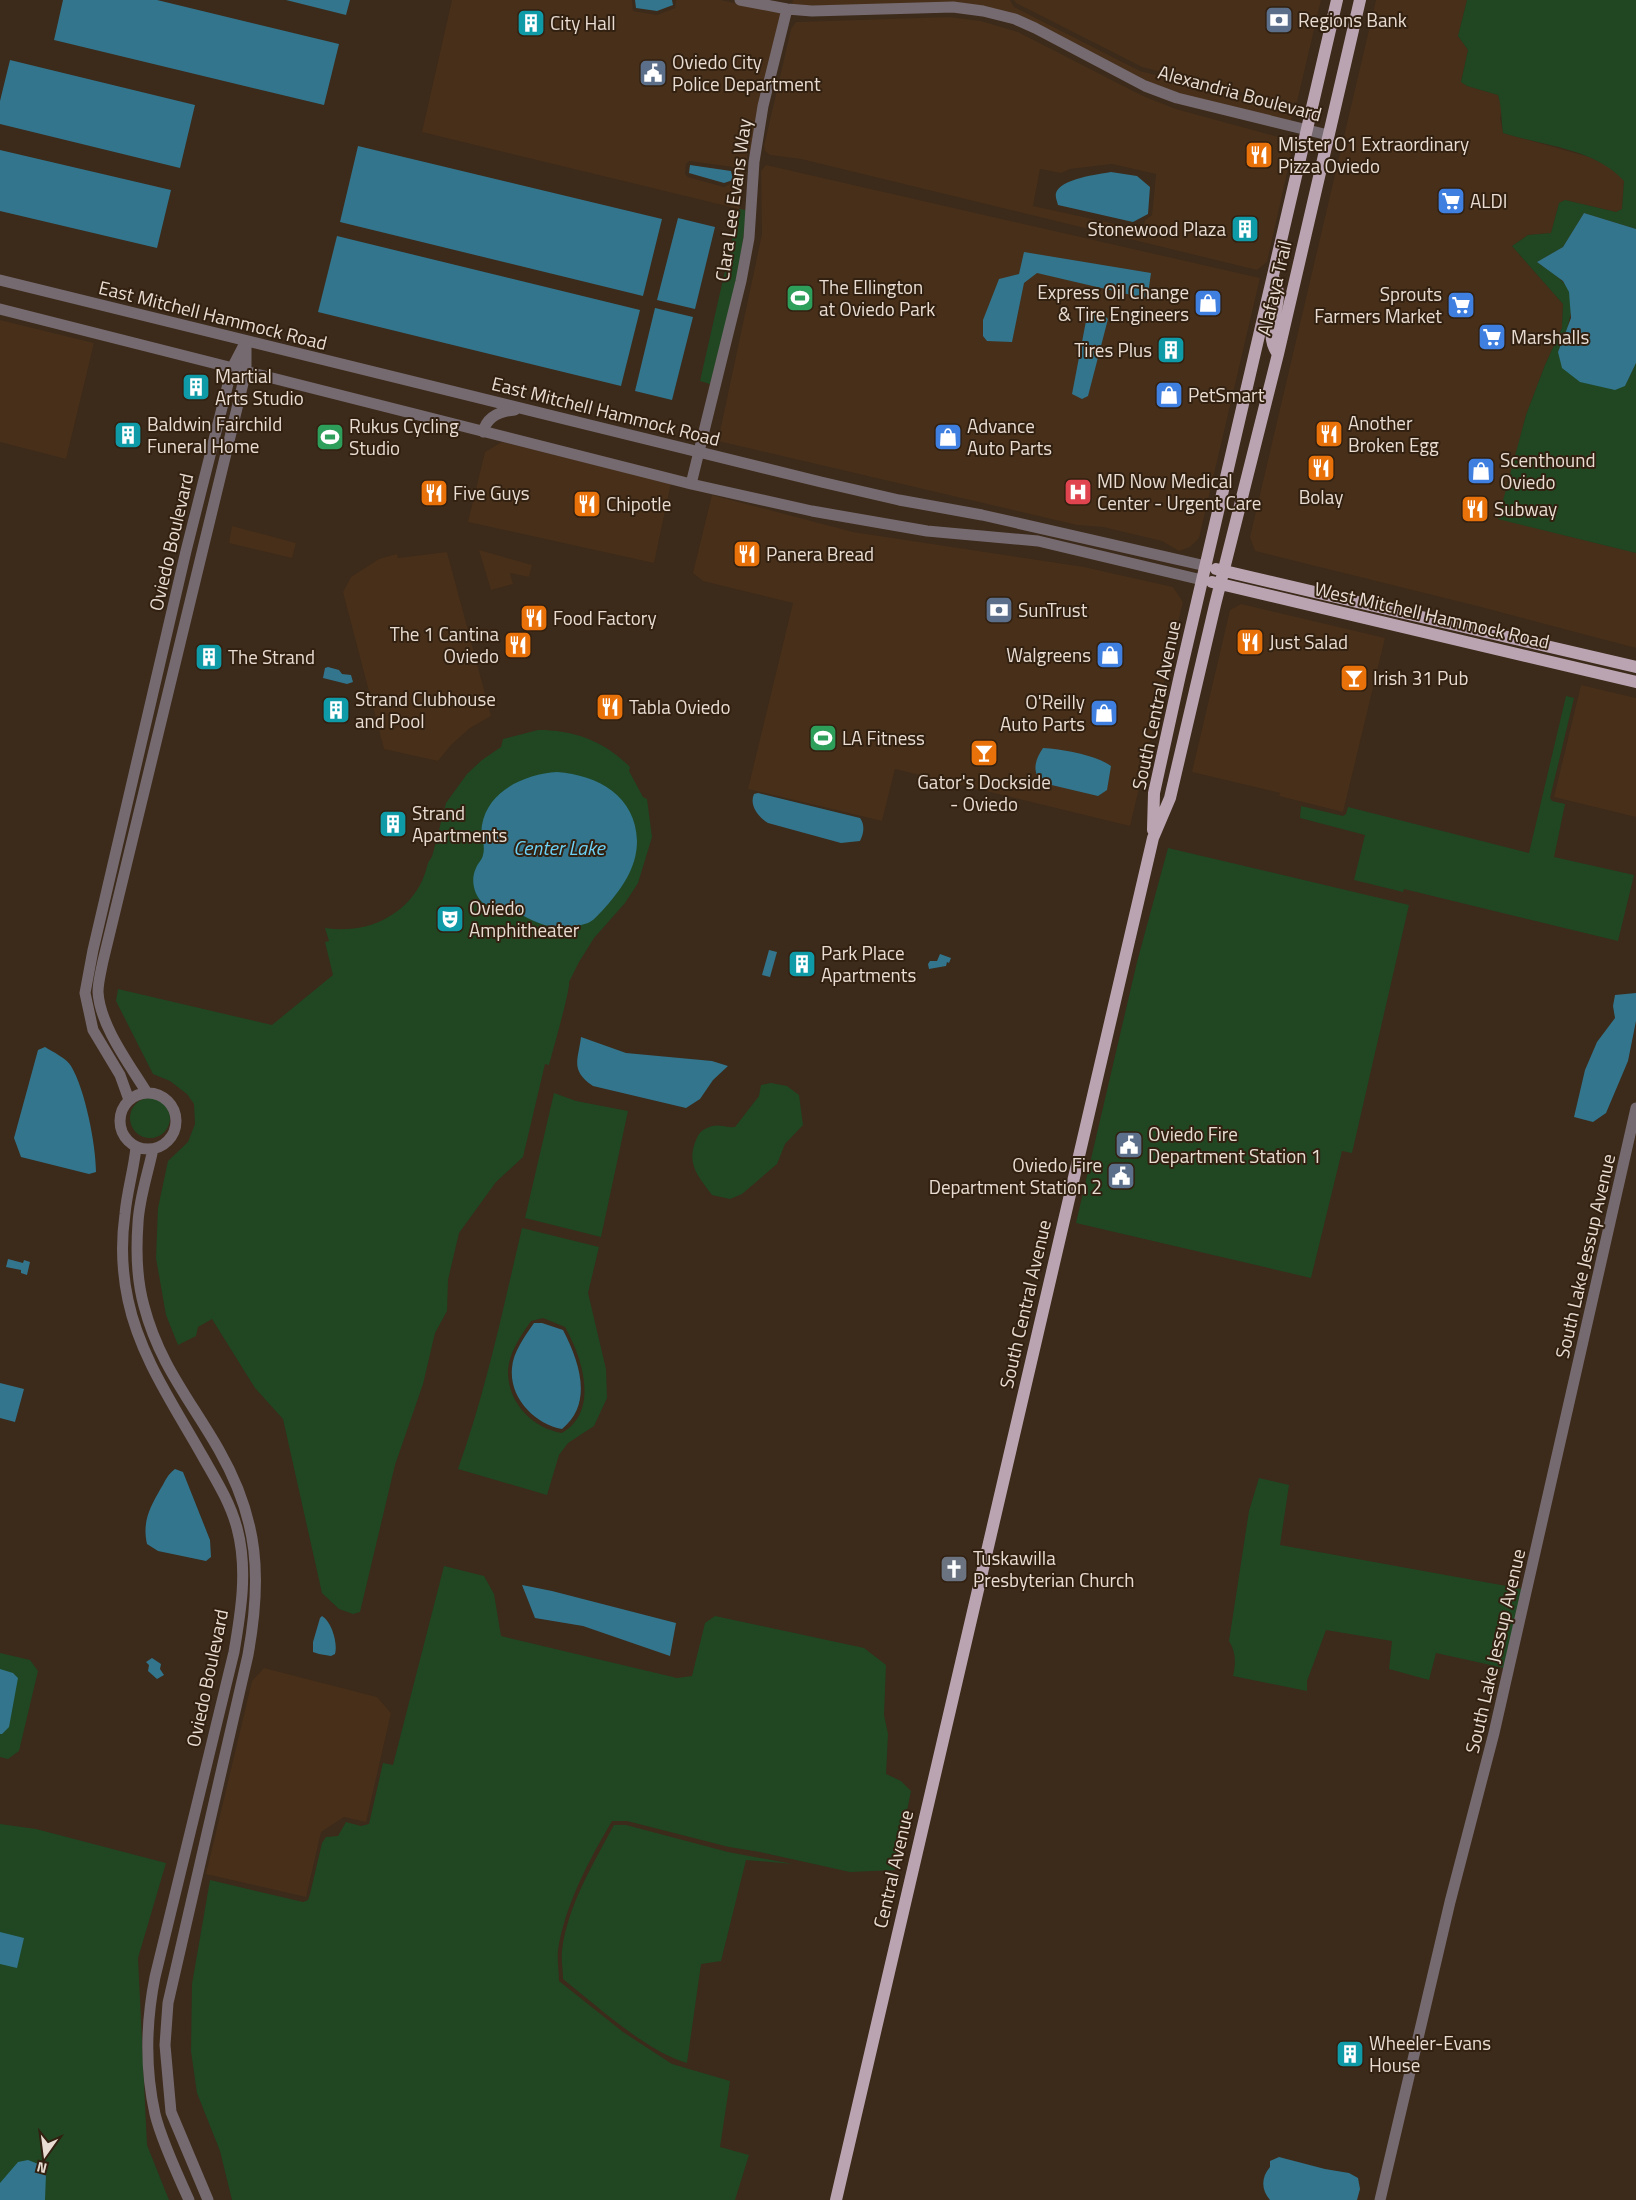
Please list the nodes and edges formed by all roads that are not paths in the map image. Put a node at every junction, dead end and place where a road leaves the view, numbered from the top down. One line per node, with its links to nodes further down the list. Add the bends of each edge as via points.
1 (740, 0): 4 (street, Alexandria Boulevard)
2 (1337, 0): 5 (main road, Alafaya Trail)
3 (1360, 0): 6 (main road, Alafaya Trail)
4 (786, 9): 5 (street, Alexandria Boulevard, via 953,7 983,11 1015,19 1145,86 1177,98); 16 (street, Clara Lee Evans Way, via 763,106 754,162 749,238 741,281)
5 (1307, 130): 6 (street, Alexandria Boulevard); 7 (main road, Alafaya Trail)
6 (1328, 135): 11 (main road, Alafaya Trail)
7 (1272, 278): 11 (main road, via 1279,294 1270,336); 20 (main road, Alafaya Trail)
8 (0, 280): 10 (street, East Mitchell Hammock Road)
9 (0, 309): 12 (street)
10 (246, 341): 12 (street, Oviedo Boulevard); 13 (street, Oviedo Boulevard); 14 (street, East Mitchell Hammock Road)
11 (1278, 354): 21 (main road, Alafaya Trail)
12 (232, 368): 13 (street); 18 (street, Oviedo Boulevard)
13 (246, 371): 15 (street); 19 (street, Oviedo Boulevard)
14 (523, 409): 15 (street, via 492,415); 16 (street, East Mitchell Hammock Road)
15 (483, 432): 17 (street)
16 (698, 452): 17 (street, Clara Lee Evans Way); 20 (street, East Mitchell Hammock Road, via 899,500 982,514)
17 (691, 484): 22 (street, via 812,511 927,531 1038,541)
18 (186, 551): 19 (street); 32 (street, Oviedo Boulevard, via 85,993 93,1030 120,1075)
19 (200, 554): 31 (street, Oviedo Boulevard, via 98,991 102,1014)
20 (1206, 566): 21 (main road, West Mitchell Hammock Road); 22 (main road, Alafaya Trail)
21 (1224, 570): 23 (main road, Alafaya Trail); 24 (main road, West Mitchell Hammock Road)
22 (1202, 580): 23 (main road, West Mitchell Hammock Road); 30 (main road, South Central Avenue, via 1154,793)
23 (1220, 584): 25 (main road, West Mitchell Hammock Road); 30 (main road, South Central Avenue, via 1170,798)
24 (1465, 626): 25 (main road, via 1458,633); 27 (main road, West Mitchell Hammock Road)
25 (1427, 632): 26 (main road, West Mitchell Hammock Road)
26 (1535, 658): 27 (main road, via 1588,664); 29 (main road, West Mitchell Hammock Road)
27 (1601, 658): 28 (main road, West Mitchell Hammock Road)
28 (1636, 667)
29 (1636, 682)
30 (1152, 838): 36 (main road, South Central Avenue)
31 (147, 1093): 32 (street); 35 (street, via 162,1097 176,1116 171,1138)
32 (129, 1100): 34 (street, via 120,1121 122,1132)
33 (1636, 1108): 42 (street, South Lake Jessup Avenue, via 1494,1733)
34 (136, 1147): 35 (street); 38 (street, Oviedo Boulevard, via 125,1213 122,1258 128,1300 139,1339 155,1373 225,1495 240,1545 243,1583 240,1618)
35 (153, 1149): 37 (street, Oviedo Boulevard, via 138,1222 139,1274 144,1306 167,1368 219,1450 238,1486 251,1526 256,1578 254,1620)
36 (986, 1551): 41 (main road, Central Avenue)
37 (226, 1751): 38 (street); 40 (street, Oviedo Boulevard, via 168,2003 165,2045 171,2112)
38 (204, 1772): 39 (street, Oviedo Boulevard, via 155,1981 148,2026 147,2063 155,2115)
39 (189, 2200)
40 (208, 2200)
41 (836, 2200)
42 (1380, 2200)

